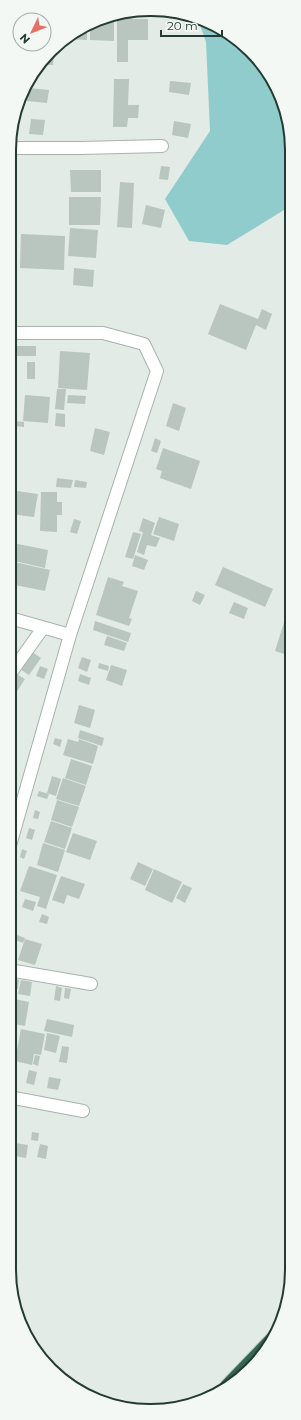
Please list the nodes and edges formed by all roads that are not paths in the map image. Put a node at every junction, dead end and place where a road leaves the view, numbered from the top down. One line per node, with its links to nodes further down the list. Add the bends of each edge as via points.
1 (162, 146): 2 (street)
2 (16, 148)
3 (16, 333): 6 (street, via 103,332 144,344 157,371)
4 (16, 620): 5 (street)
5 (43, 628): 6 (street); 7 (street)
6 (70, 635): 8 (street)
7 (16, 666)
8 (16, 824)
9 (16, 971): 10 (street)
10 (91, 984)
11 (16, 1098): 12 (street)
12 (83, 1111)

